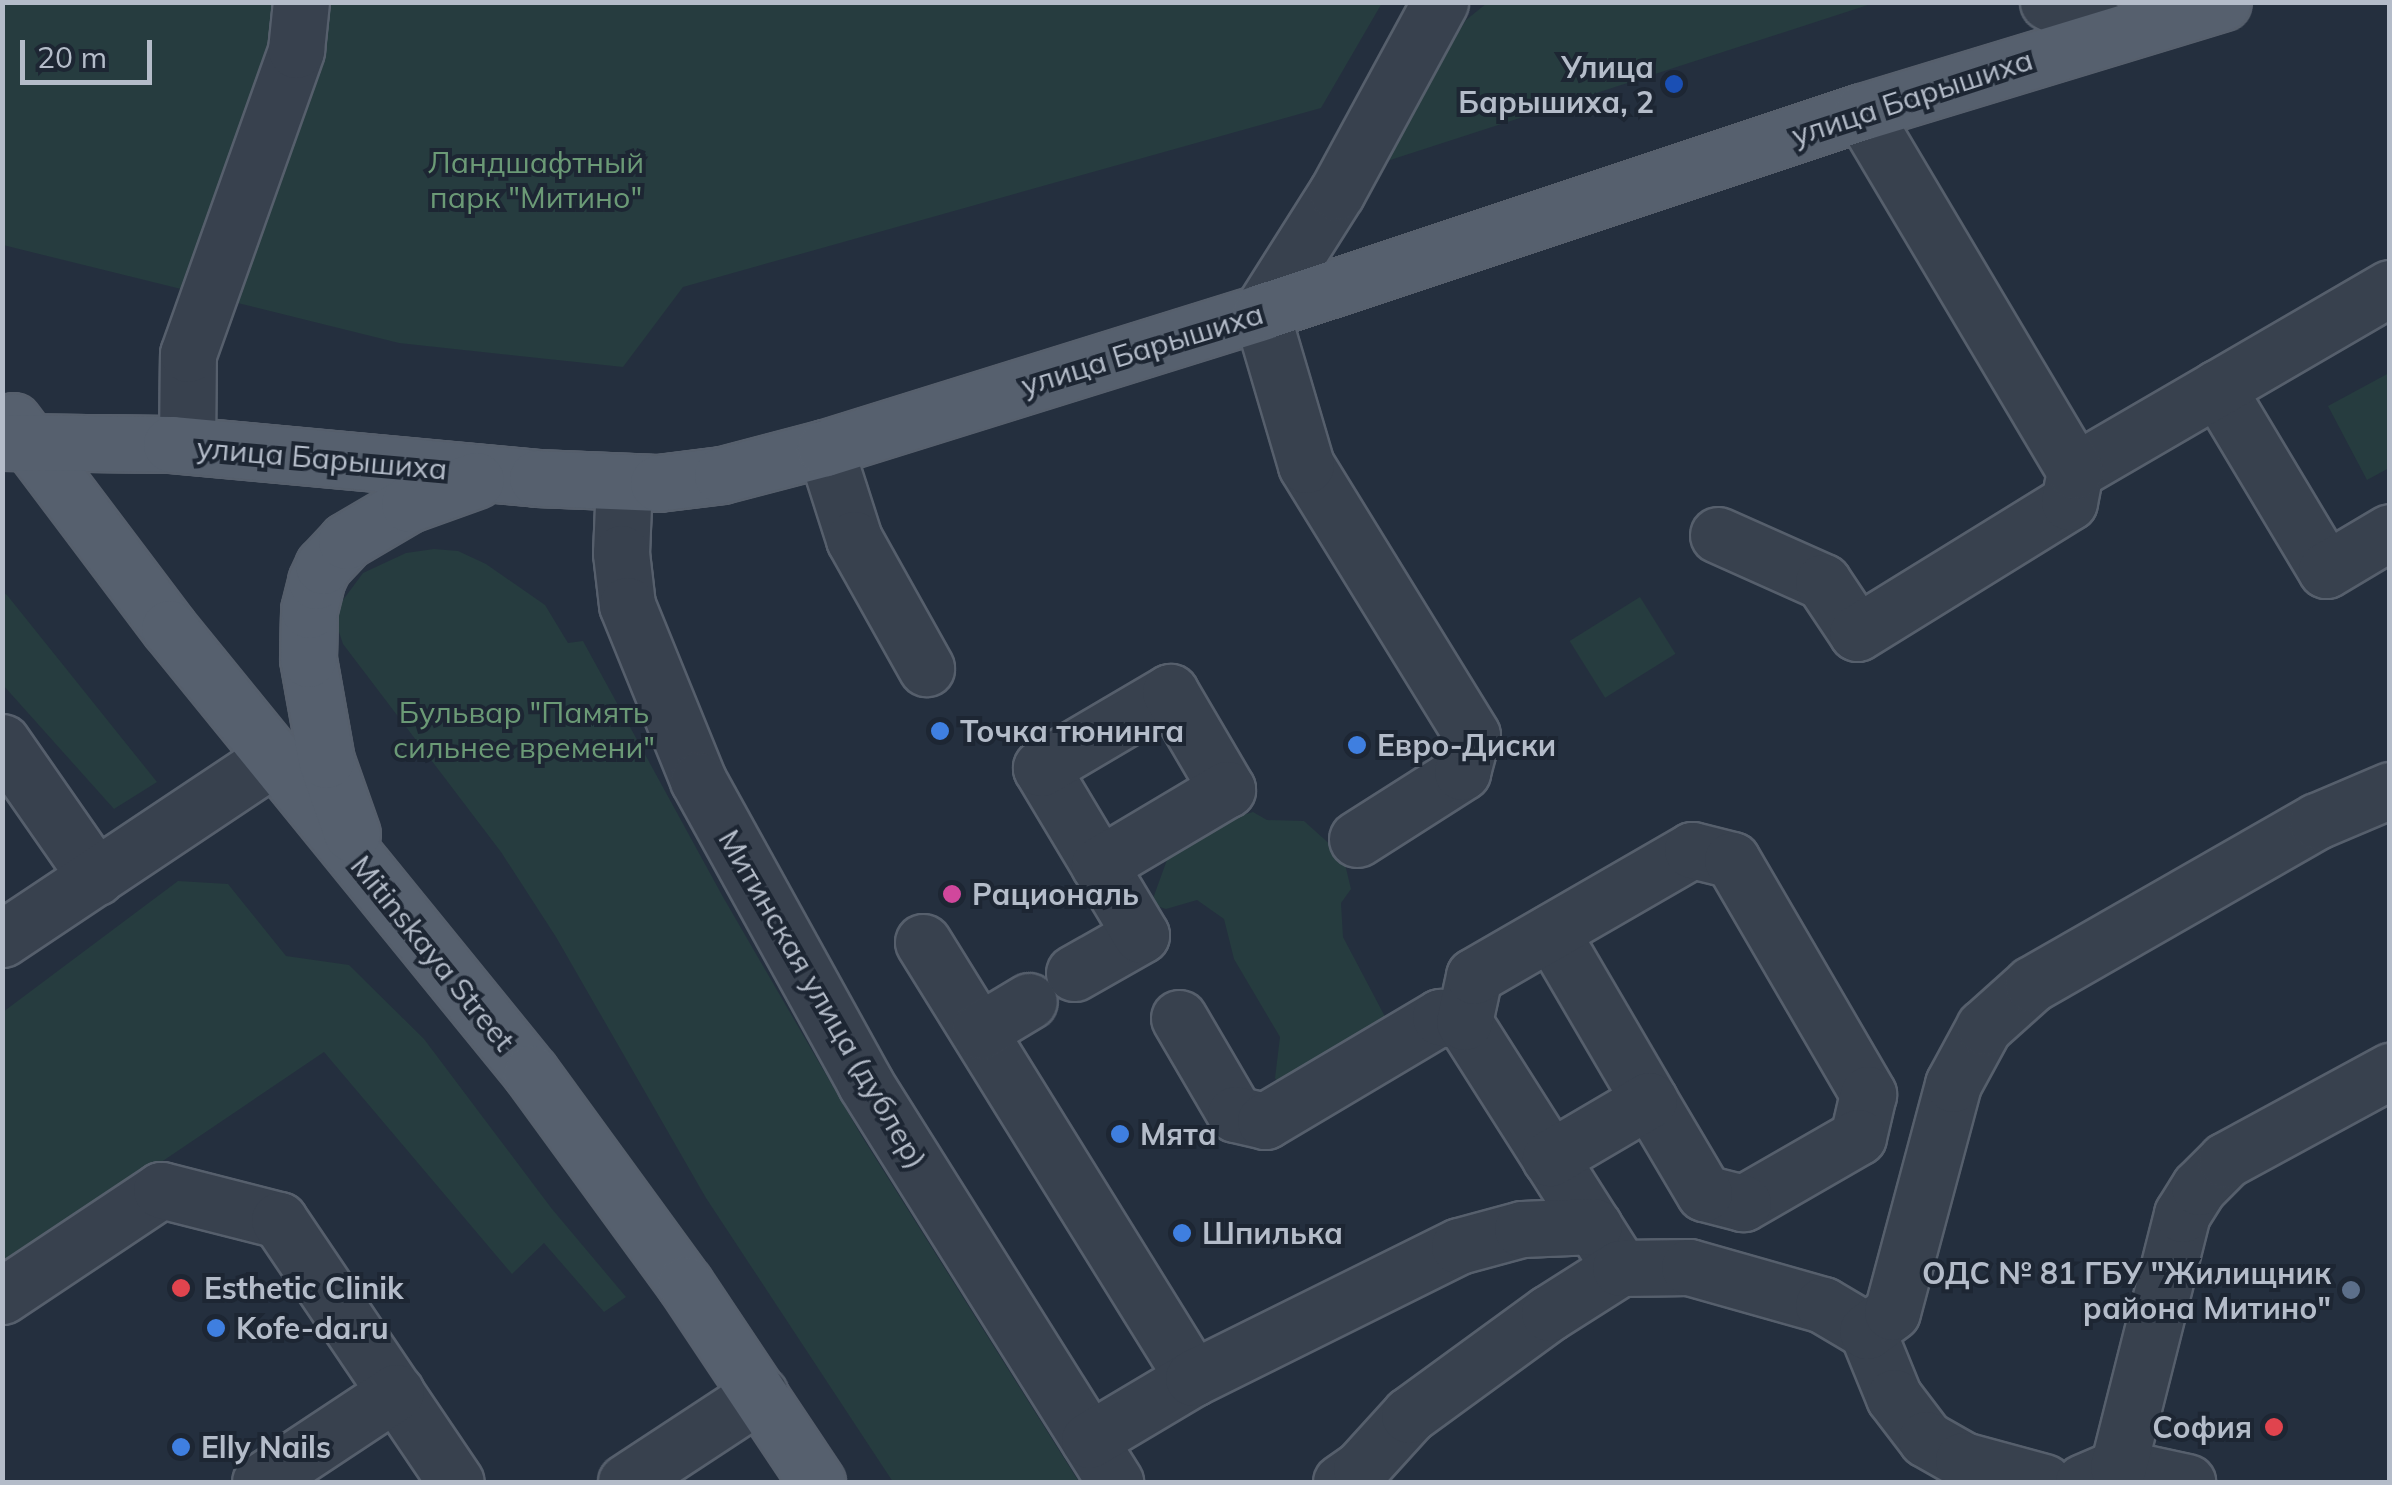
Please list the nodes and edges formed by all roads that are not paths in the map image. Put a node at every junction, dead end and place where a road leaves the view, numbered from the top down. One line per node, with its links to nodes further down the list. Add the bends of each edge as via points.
1 (300, 2): 11 (street, via 296,50 188,354)
2 (1440, 2): 8 (street)
3 (2048, 2): 5 (street)
4 (2223, 2): 5 (main road, улица Барышиха)
5 (2111, 33): 6 (main road, улица Барышиха)
6 (1862, 112): 8 (main road, улица Барышиха); 13 (street)
7 (2390, 288): 9 (street)
8 (1261, 312): 12 (main road, улица Барышиха); 22 (street, via 1306,465 1472,735 1462,772)
9 (2217, 388): 13 (street); 16 (street, via 2326,570)
10 (11, 430): 11 (main road, улица Барышиха); 20 (main road, Mitinskaya Street)
11 (187, 445): 14 (main road, улица Барышиха)
12 (825, 448): 15 (main road, улица Барышиха, via 722,475); 18 (street, via 854,540)
13 (2076, 470): 17 (street, via 2069,502 1857,633 1823,582)
14 (492, 474): 15 (main road, улица Барышиха); 24 (main road, via 409,504 346,542 316,580 308,660 326,760)
15 (624, 482): 41 (street, Митинская улица (дублер), via 627,605 698,780 865,1082)
16 (2390, 532)
17 (1718, 535)
18 (926, 668)
19 (2, 742): 25 (street)
20 (272, 758): 24 (main road, Mitinskaya Street); 25 (street)
21 (2390, 790): 37 (street, via 2317,821 2032,984 1984,1027 1953,1084 1892,1312)
22 (1357, 839)
23 (1099, 865): 31 (street, via 1141,936)
24 (363, 867): 40 (main road, Mitinskaya Street, via 531,1073)
25 (96, 877): 27 (street)
26 (1551, 932): 30 (street, via 1474,976); 33 (street); 33 (street, via 1692,850 1732,860 1868,1094 1858,1136 1744,1204 1704,1193)
27 (2, 939)
28 (923, 942): 31 (street)
29 (1179, 1018): 30 (street, via 1235,1114 1265,1121 1440,1017)
30 (1464, 1022): 34 (street)
31 (979, 1031): 38 (street)
32 (2390, 1071): 42 (street, via 2226,1160 2199,1187 2182,1214)
33 (1650, 1100): 34 (street)
34 (1550, 1158): 35 (street)
35 (1607, 1247): 37 (street, via 1823,1305); 38 (street, via 1522,1228 1459,1246); 47 (street, via 1549,1313 1409,1414)
36 (2, 1296): 39 (street, via 162,1190 216,1202 278,1220)
37 (1867, 1330): 48 (street, via 1894,1397 1926,1439 1963,1460)
38 (1194, 1378): 41 (street)
39 (396, 1392): 43 (street); 44 (street)
40 (760, 1394): 45 (street); 46 (main road, Mitinskaya Street)
41 (1102, 1461)
42 (2101, 1475): 49 (street)
43 (260, 1482)
44 (456, 1482)
45 (626, 1482)
46 (818, 1482)
47 (1341, 1482)
48 (2044, 1482)
49 (2187, 1482)

